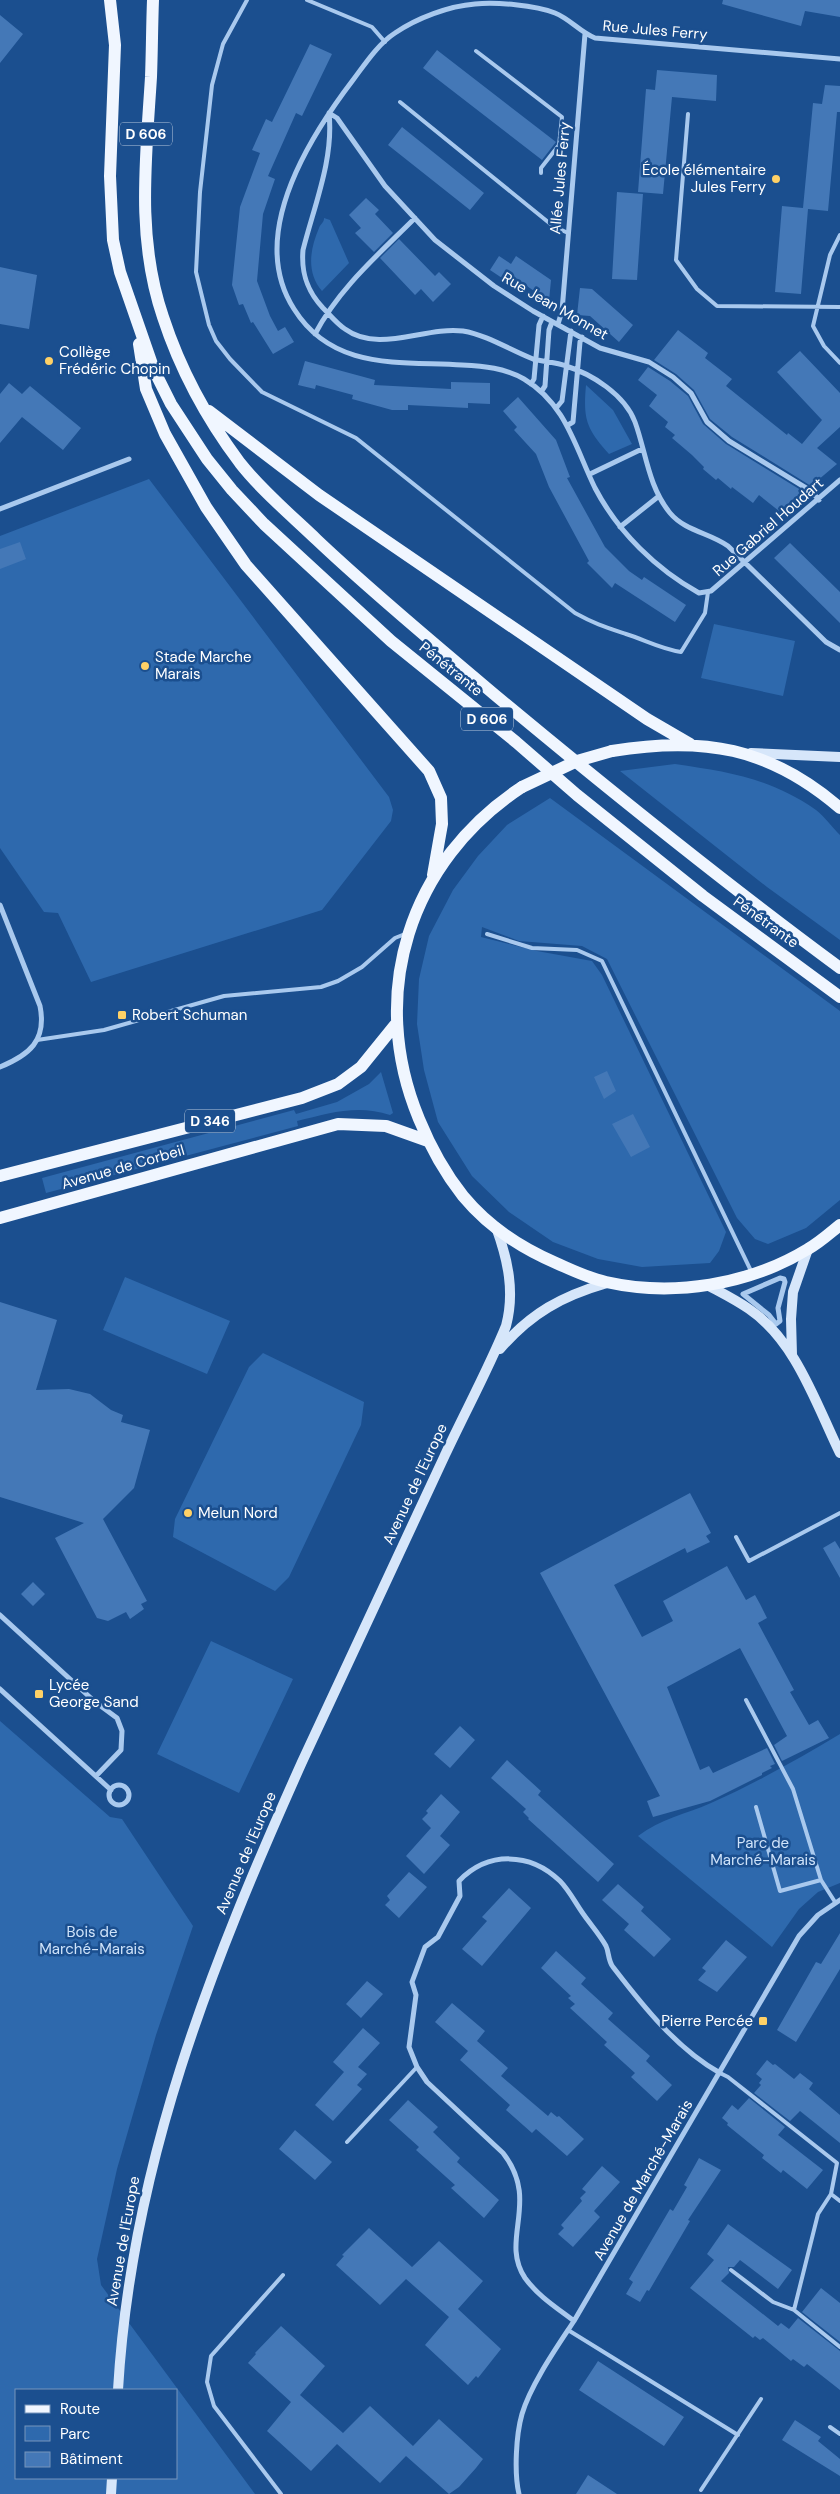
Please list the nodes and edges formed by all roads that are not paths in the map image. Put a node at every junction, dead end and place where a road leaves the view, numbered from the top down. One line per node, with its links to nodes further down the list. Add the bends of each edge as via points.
1 (110, 0): 20 (main road, D 606, via 115,45 110,209 120,272)
2 (152, 0): 33 (main road, D 606, via 151,76 144,150 146,239 162,315)
3 (247, 0): 45 (lane, via 223,44 212,85 200,192 196,272 209,325 230,359 262,392 356,438 575,613 600,627 681,652 705,613)
4 (307, 0): 7 (lane, via 372,27)
5 (476, 2): 6 (street, Rue Jules Ferry, via 548,11 566,19); 7 (street, Rue Jules Ferry, via 426,18 393,34)
6 (585, 34): 9 (street, Rue Jules Ferry, via 595,38); 15 (street, Allée Jules Ferry)
7 (385, 42): 11 (street, Rue Jules Ferry)
8 (476, 51): 13 (lane, via 562,118 559,145 541,168)
9 (840, 59)
10 (400, 102): 15 (lane, via 553,226)
11 (329, 112): 14 (street, Rue Jean Monnet, via 337,118 385,186); 19 (street, via 329,153 302,264 308,288); 24 (street, Rue Jules Ferry, via 296,170 278,238 277,256 282,285 295,312)
12 (688, 114): 17 (lane, via 676,260 697,290 717,306)
13 (541, 173)
14 (415, 218): 19 (street); 21 (street, Rue Jean Monnet, via 435,240 494,286)
15 (568, 234): 22 (street, Allée Jules Ferry, via 562,310)
16 (840, 235): 17 (lane, via 830,255)
17 (818, 305): 18 (lane); 28 (lane, via 813,326 816,334)
18 (840, 307)
19 (326, 311): 24 (street); 26 (street, via 346,330 360,337 382,340 434,331 464,331)
20 (134, 312): 51 (main road, via 146,389 165,434 206,507 246,565 429,771 441,798 442,824); 56 (main road, Pénétrante / D 606, via 154,370 171,404 207,459 232,490 301,560 391,641 577,795 702,896)
21 (543, 316): 22 (street, Rue Jean Monnet); 26 (street, via 539,325)
22 (555, 323): 23 (street, Rue Jean Monnet); 27 (street, Allée Jules Ferry, via 549,330)
23 (571, 330): 25 (street, Rue Jean Monnet); 29 (street)
24 (315, 334): 31 (street, Rue Jules Ferry, via 336,349 366,360 482,366 502,369)
25 (582, 337): 30 (street); 41 (street, Rue Jean Monnet, via 611,353 649,362 673,377 691,393 707,422 729,441 811,491)
26 (536, 360): 27 (street); 31 (street)
27 (547, 361): 29 (street); 32 (street, Allée Jules Ferry)
28 (840, 363)
29 (566, 366): 30 (street); 34 (street, via 562,401)
30 (577, 370): 35 (street, via 573,422); 36 (street, via 602,384 630,411)
31 (531, 384): 32 (street, Rue Jules Ferry)
32 (541, 392): 34 (street, Rue Jules Ferry)
33 (203, 408): 47 (main road, via 319,495 647,720); 55 (main road, Pénétrante / D 606, via 242,465 264,490 368,588 643,818)
34 (557, 408): 35 (street, Rue Jules Ferry)
35 (568, 425): 38 (street, Rue Jules Ferry)
36 (642, 449): 38 (street); 40 (street)
37 (130, 459): 42 (street)
38 (590, 474): 43 (street, Rue Jules Ferry, via 595,488)
39 (840, 480): 41 (street, Rue Gabriel Houdart)
40 (659, 496): 43 (street); 44 (street, via 683,524 719,539)
41 (819, 500): 44 (street, Rue Gabriel Houdart)
42 (0, 509)
43 (620, 527): 45 (street, Rue Jules Ferry, via 667,572 699,593)
44 (744, 562): 45 (street, Rue Gabriel Houdart); 46 (street, via 826,642)
45 (710, 592)
46 (840, 650)
47 (690, 744): 48 (main road); 51 (main road, bridge, via 647,745 612,751 577,761 522,787 478,820)
48 (746, 753): 49 (main road); 50 (main road, via 818,789)
49 (840, 757)
50 (840, 808)
51 (432, 878): 53 (main road)
52 (0, 905): 58 (street, via 40,1006 42,1021)
53 (408, 933): 57 (main road, via 402,950); 58 (lane, via 395,938 362,967 338,981 321,986 224,996 104,1030)
54 (487, 934): 66 (lane, via 532,948 577,950 602,961)
55 (840, 968)
56 (840, 997)
57 (395, 1025): 60 (main road, via 409,1094); 61 (main road, D 346, via 361,1067 338,1084 302,1098)
58 (37, 1040): 59 (street, via 28,1053)
59 (0, 1067)
60 (428, 1141): 62 (main road, Avenue de Corbeil / D 346, via 386,1126 338,1124); 64 (main road, via 444,1171 464,1197)
61 (0, 1176)
62 (0, 1218)
63 (840, 1225): 65 (main road)
64 (496, 1227): 67 (main road, via 541,1257); 71 (main road, Avenue de l'Europe, via 506,1256 511,1297 506,1326)
65 (808, 1249): 66 (main road); 70 (main road, via 793,1292)
66 (752, 1274): 68 (main road)
67 (607, 1283): 68 (main road, via 666,1289); 71 (main road, Avenue de l'Europe, via 543,1309 516,1330)
68 (709, 1286): 70 (main road, via 750,1309)
69 (776, 1324): 69 (street, via 780,1320 778,1308 784,1278 742,1294)
70 (792, 1354): 72 (main road)
71 (493, 1357): 95 (main road, Avenue de l'Europe, via 358,1638 233,1919 197,2013 158,2139 143,2208 121,2338)
72 (840, 1453)
73 (840, 1513): 74 (lane, via 749,1561)
74 (736, 1537)
75 (0, 1615): 78 (street, via 117,1718 122,1731 121,1750)
76 (0, 1689): 78 (street)
77 (746, 1700): 81 (lane, via 793,1789)
78 (96, 1776): 79 (street)
79 (111, 1790): 79 (street, via 110,1799 114,1804 123,1805 128,1800 129,1790 123,1786)
80 (756, 1807): 81 (lane, via 780,1892)
81 (821, 1880): 82 (lane)
82 (838, 1901): 84 (street, Avenue de Marché-Marais, via 818,1915 799,1936)
83 (417, 2067): 84 (street, via 409,2047 416,1995 412,1982 425,1947 438,1937 460,1896 460,1881 475,1867 501,1858 520,1858 538,1865 561,1882 607,1947 611,1965 635,1994 686,2050); 85 (lane); 92 (street, via 439,2094 512,2164 521,2197 515,2248 518,2262 524,2277 535,2289)
84 (720, 2073): 86 (lane); 92 (street, Avenue de Marché-Marais)
85 (347, 2142)
86 (838, 2162): 87 (lane)
87 (831, 2194): 88 (lane); 91 (lane, via 818,2214)
88 (840, 2201)
89 (731, 2270): 91 (lane, via 773,2302)
90 (284, 2276): 103 (lane, via 211,2356 207,2382 214,2406)
91 (794, 2310): 94 (lane)
92 (574, 2321): 93 (street, Avenue de Marché-Marais)
93 (568, 2330): 99 (lane); 104 (street, Avenue de Marché-Marais, via 542,2370 522,2414 517,2454)
94 (840, 2347)
95 (118, 2389)
96 (761, 2400): 99 (lane)
97 (830, 2427): 98 (lane)
98 (840, 2434)
99 (738, 2436): 101 (lane)
100 (112, 2479): 102 (main road)
101 (701, 2490)
102 (111, 2494)
103 (281, 2494)
104 (519, 2494)

